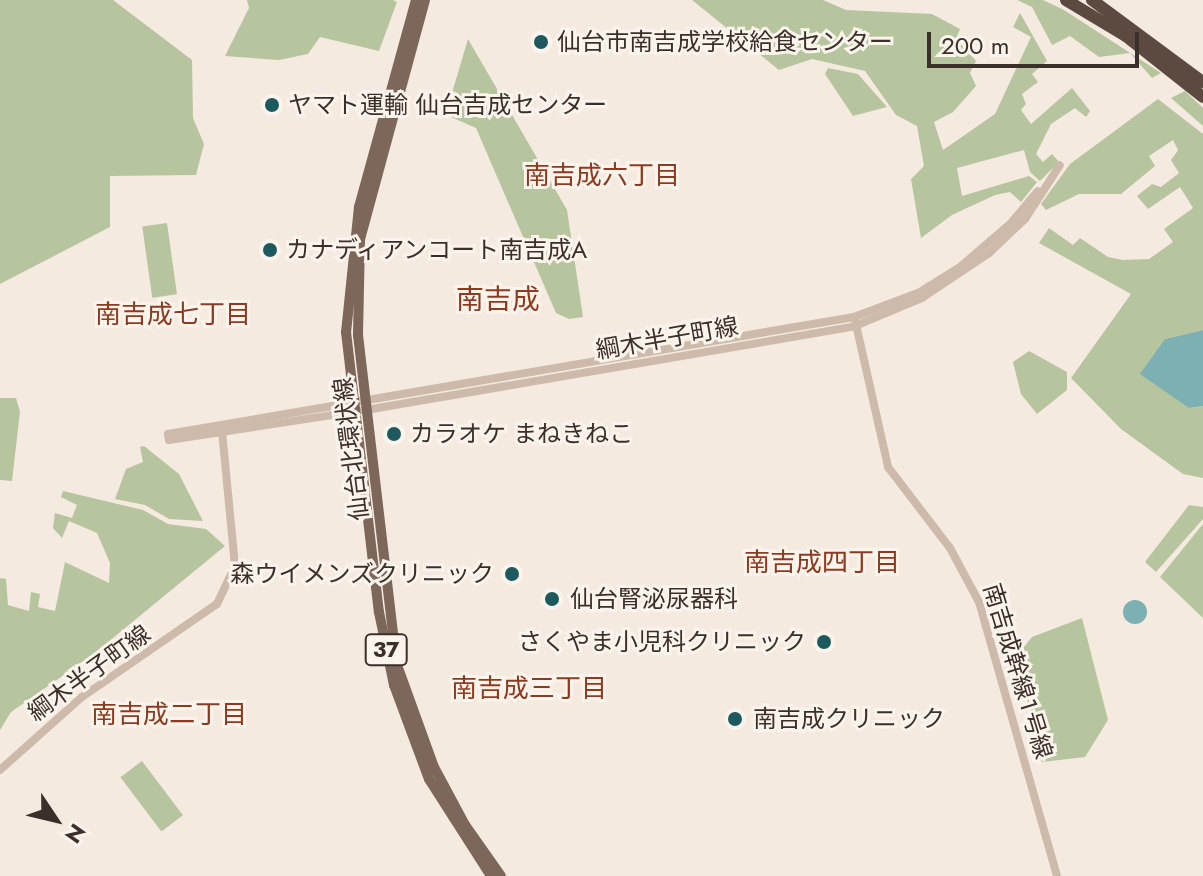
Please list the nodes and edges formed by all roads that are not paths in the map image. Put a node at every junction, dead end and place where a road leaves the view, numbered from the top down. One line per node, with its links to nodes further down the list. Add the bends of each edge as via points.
1 (416, 0): 9 (main road, 仙台北環状線 / 37, via 352,245 346,332)
2 (425, 0): 9 (main road, 仙台北環状線 / 37, via 360,239)
3 (1066, 0): 6 (highway, via 1126,36)
4 (1092, 0): 5 (highway)
5 (1203, 82)
6 (1203, 97)
7 (1060, 165): 8 (street, via 1010,224 960,267)
8 (855, 322): 9 (street); 15 (street, 南吉成幹線１号線, via 888,467 950,548 979,602)
9 (360, 405): 10 (street); 13 (main road, 仙台北環状線 / 37, via 379,612 397,696 429,779); 14 (main road, 仙台北環状線 / 37, via 397,665 434,767)
10 (222, 429): 11 (street); 12 (street, 綱木半子町線, via 235,566 217,604 82,697)
11 (168, 434)
12 (0, 770)
13 (491, 876)
14 (501, 876)
15 (1057, 876)

